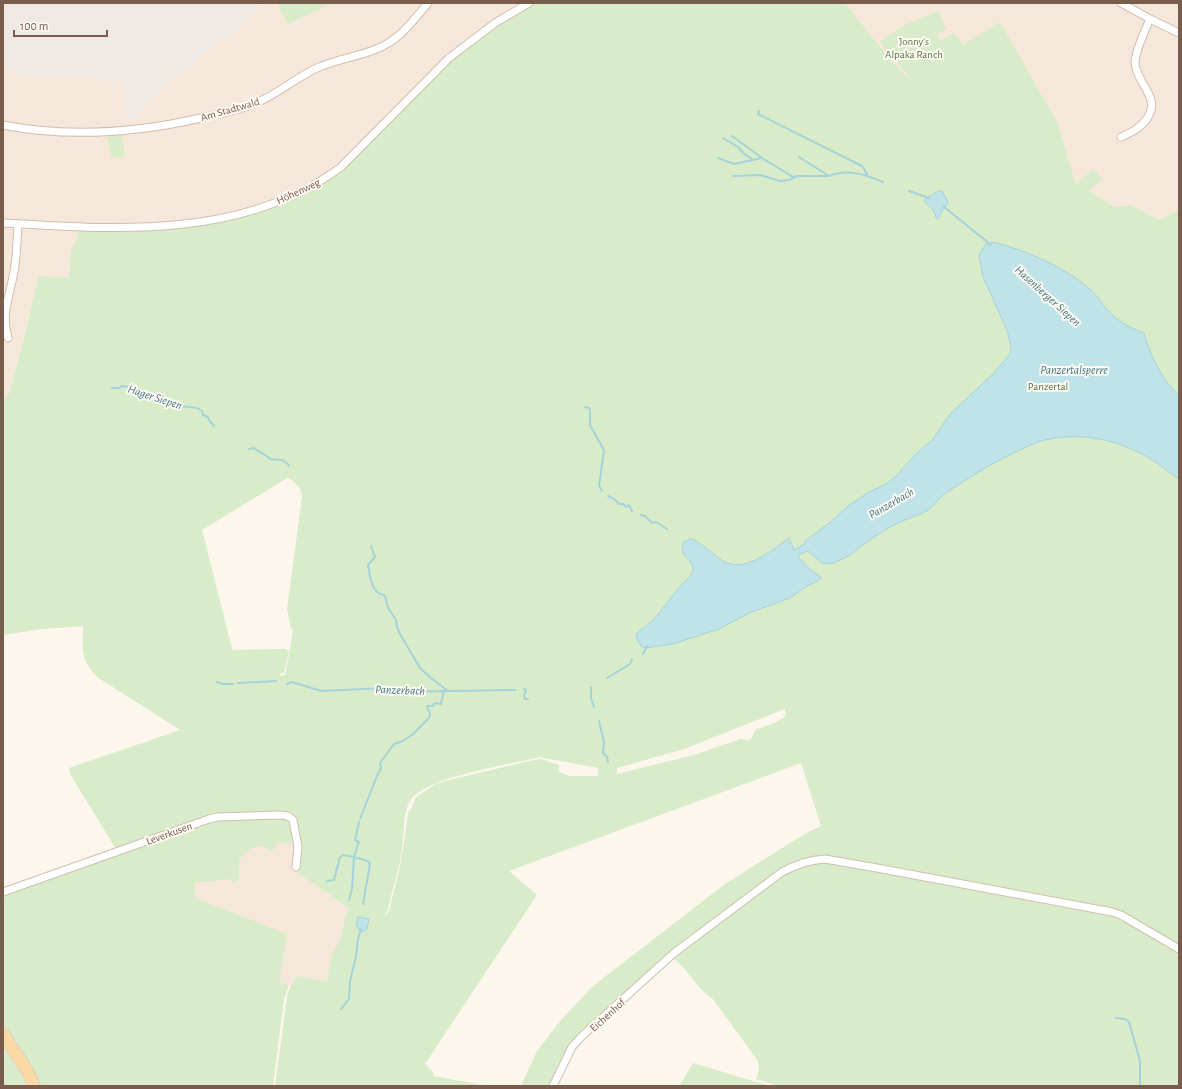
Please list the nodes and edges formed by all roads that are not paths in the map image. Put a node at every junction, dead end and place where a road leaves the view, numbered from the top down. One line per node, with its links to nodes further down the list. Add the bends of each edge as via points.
1 (428, 3): 6 (street, Am Stadtwald, via 409,27 387,44 318,67 264,99 239,109 157,127 111,132 68,132)
2 (529, 3): 9 (street, Höhenweg, via 495,22 449,58 341,166 323,180 286,198 230,216 168,227 112,228)
3 (1121, 3): 4 (street)
4 (1150, 19): 5 (street); 7 (street, via 1135,63 1150,97 1152,109 1137,129)
5 (1179, 33)
6 (3, 125)
7 (1121, 137)
8 (3, 223): 9 (street, Höhenweg)
9 (18, 224): 10 (street, via 15,266 4,327)
10 (8, 338)
11 (296, 867): 12 (street, Leverkusen, via 298,847 293,820 287,815 217,817)
12 (3, 892)
13 (1179, 949): 16 (street, Eichenhof, via 1121,914 825,859 804,863 782,872 674,954 572,1047)
14 (3, 1034): 15 (main road, via 28,1072)
15 (34, 1086)
16 (553, 1086)

